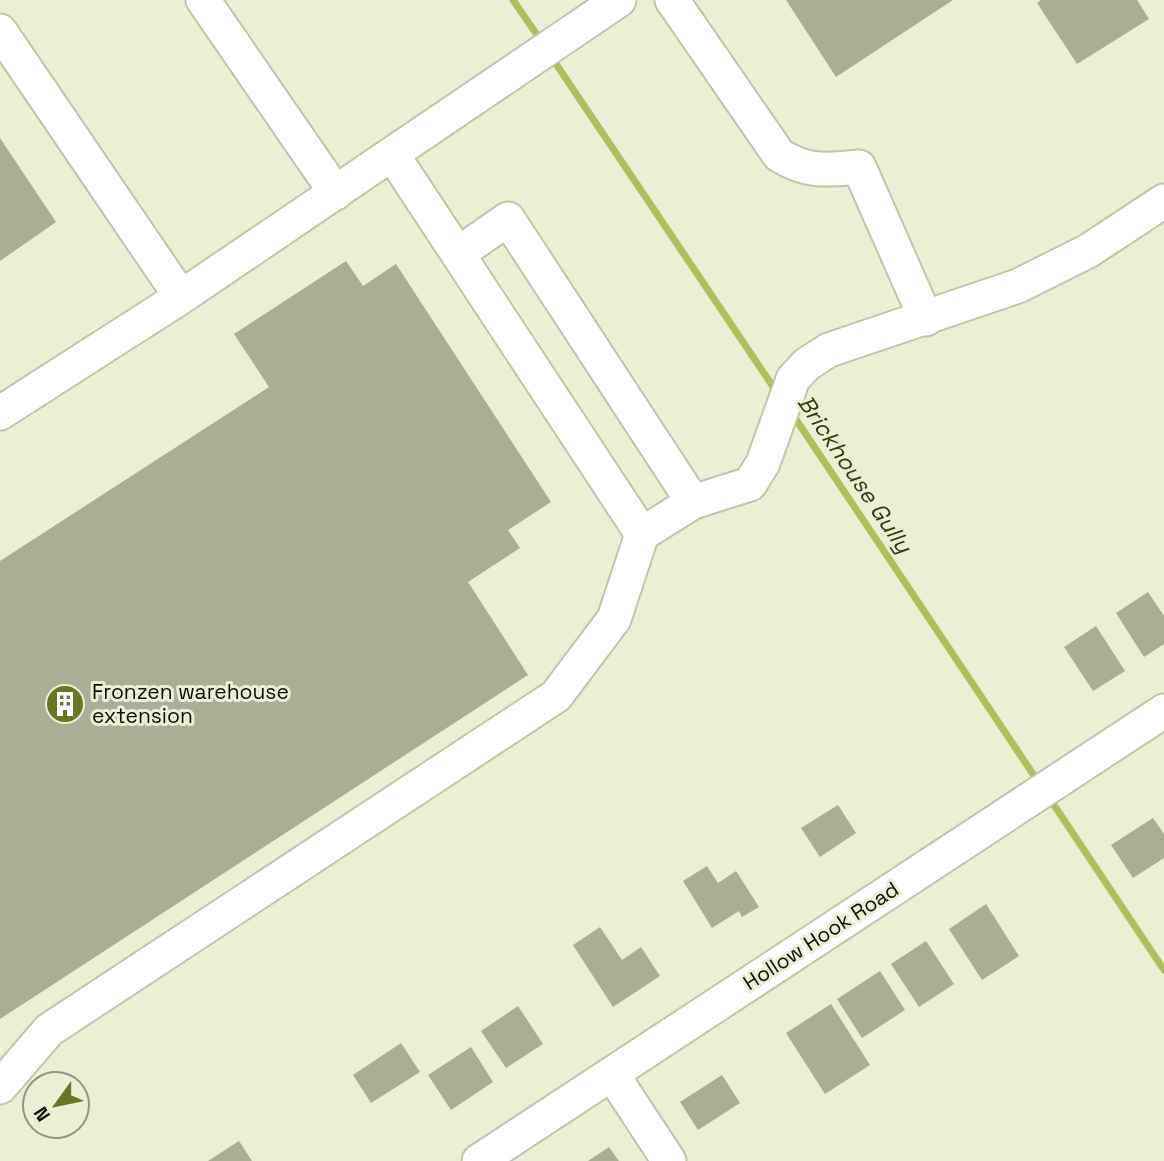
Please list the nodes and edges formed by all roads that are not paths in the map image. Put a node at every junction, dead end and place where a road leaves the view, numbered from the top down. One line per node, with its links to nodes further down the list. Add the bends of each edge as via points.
1 (203, 0): 6 (street)
2 (619, 0): 5 (street)
3 (672, 0): 10 (street, via 779,155 798,167 820,171 859,167)
4 (0, 31): 9 (street)
5 (392, 154): 6 (street); 8 (street)
6 (336, 192): 9 (street)
7 (1164, 201): 10 (street, via 1088,251 1018,286)
8 (459, 253): 12 (street, via 508,219); 13 (street)
9 (181, 297): 11 (street)
10 (926, 319): 12 (street, via 829,350 807,364 793,379 763,463 750,484)
11 (0, 413)
12 (694, 502): 13 (street)
13 (642, 534): 16 (street, via 614,619 556,696 49,1030)
14 (1164, 711): 15 (street, Hollow Hook Road)
15 (612, 1074): 17 (street, Hollow Hook Road); 18 (street)
16 (0, 1087)
17 (479, 1161)
18 (669, 1161)

